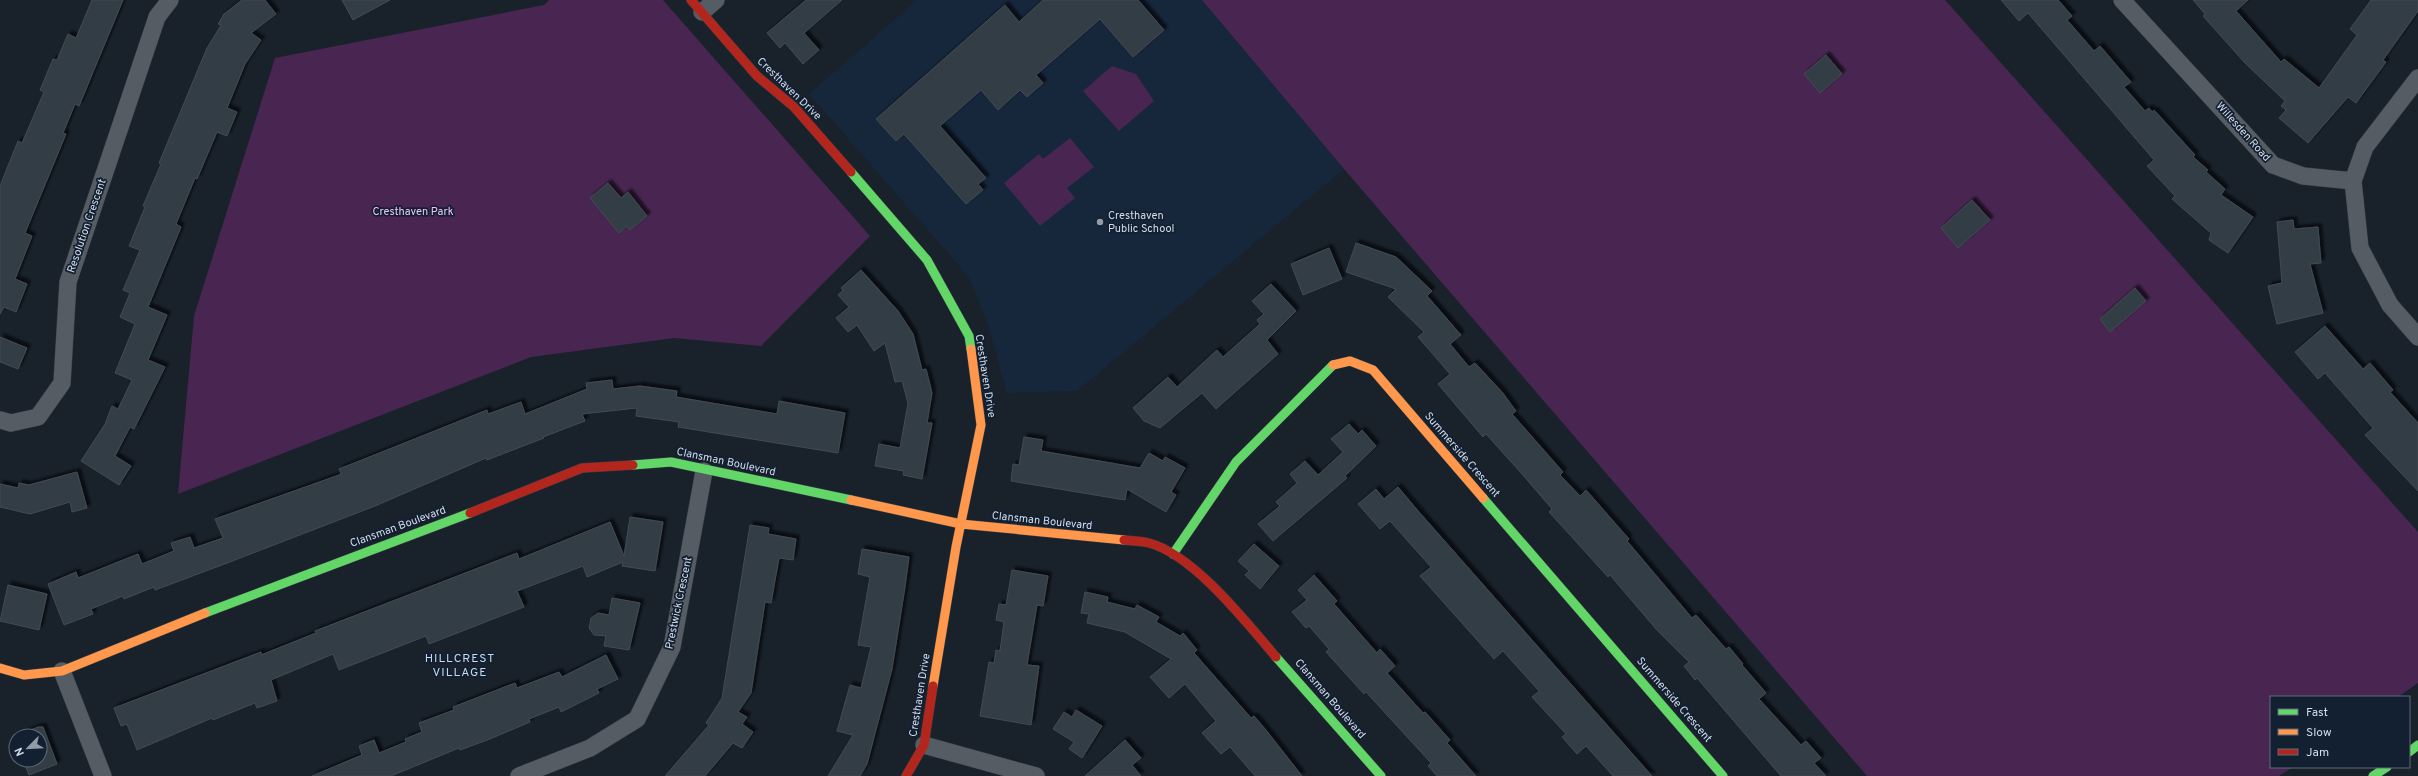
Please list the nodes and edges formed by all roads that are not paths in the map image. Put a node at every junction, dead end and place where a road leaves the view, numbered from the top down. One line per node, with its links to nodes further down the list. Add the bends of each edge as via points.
1 (170, 0): 8 (street, Resolution Crescent, via 157,17 68,282 62,383 38,417 11,423)
2 (716, 0): 4 (street)
3 (2122, 0): 6 (street, Willesden Road, via 2273,165 2303,176)
4 (696, 6): 10 (street, Cresthaven Drive, via 757,76 794,107 927,260 969,336 981,425)
5 (2418, 78): 6 (street, via 2365,147)
6 (2353, 181): 7 (street, via 2360,248 2390,306)
7 (2418, 337)
8 (0, 420)
9 (704, 471): 10 (street, Clansman Boulevard); 13 (street, Clansman Boulevard, via 671,462 582,468 241,598); 19 (street, Prestwick Crescent, via 672,647 637,719 590,748)
10 (960, 524): 11 (street, Clansman Boulevard, via 1149,543); 14 (street, Cresthaven Drive)
11 (1172, 554): 22 (street, Clansman Boulevard, via 1214,586); 23 (street, Summerside Crescent, via 1236,462 1332,365 1350,361 1373,370)
12 (0, 668): 13 (street, Clansman Boulevard, via 24,675)
13 (62, 671): 18 (street)
14 (924, 745): 20 (street, Cresthaven Drive); 21 (street)
15 (2418, 745): 16 (street)
16 (2410, 751)
17 (2385, 768): 24 (street)
18 (103, 776)
19 (519, 776)
20 (906, 776)
21 (1036, 776)
22 (1381, 776)
23 (1723, 776)
24 (2373, 776)

